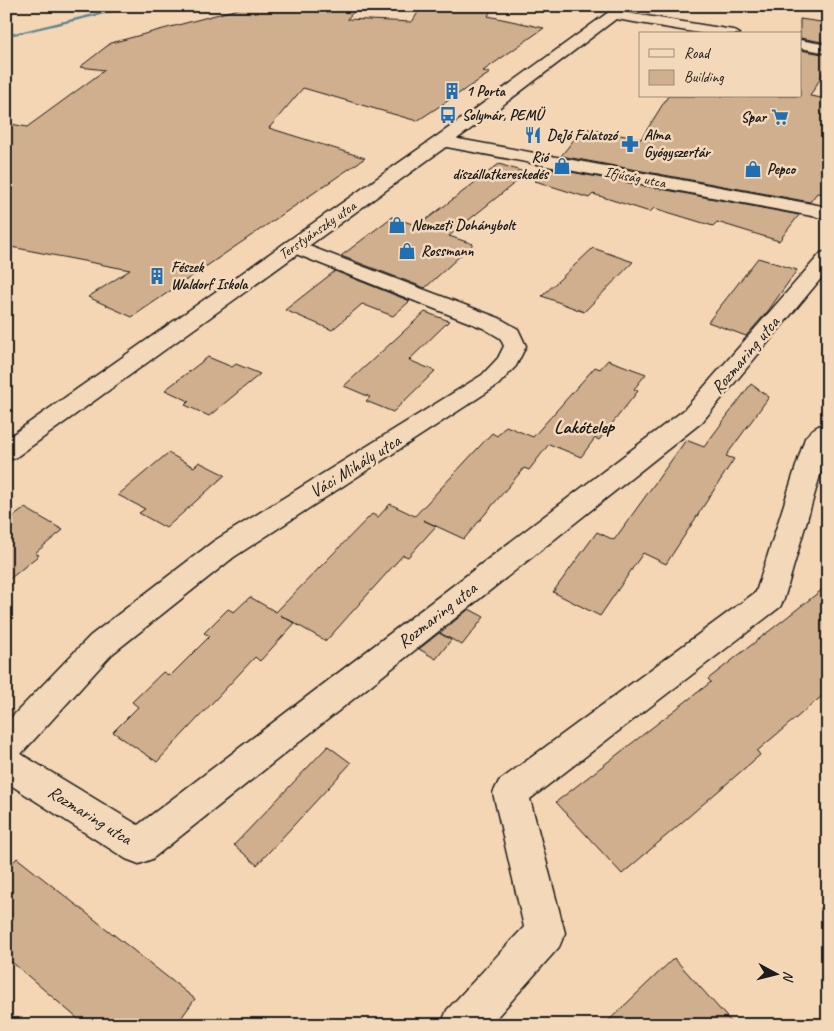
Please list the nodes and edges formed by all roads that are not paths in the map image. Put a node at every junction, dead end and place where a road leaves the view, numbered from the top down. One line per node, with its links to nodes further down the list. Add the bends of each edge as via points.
1 (621, 11): 2 (street); 5 (street, Terstyánszky utca)
2 (723, 32)
3 (802, 44): 4 (street)
4 (828, 49)
5 (442, 142): 6 (street, Ifjúság utca); 7 (street, Terstyánszky utca)
6 (828, 213)
7 (293, 246): 10 (street, Terstyánszky utca); 11 (street, Váci Mihály utca, via 491,323 510,334 515,346 508,361 490,380 224,549 101,645)
8 (828, 256): 12 (street, Rozmaring utca, via 693,416 139,846)
9 (824, 428): 13 (street, via 769,599 511,793 545,933)
10 (6, 452)
11 (6, 746)
12 (6, 763)
13 (462, 1025)

